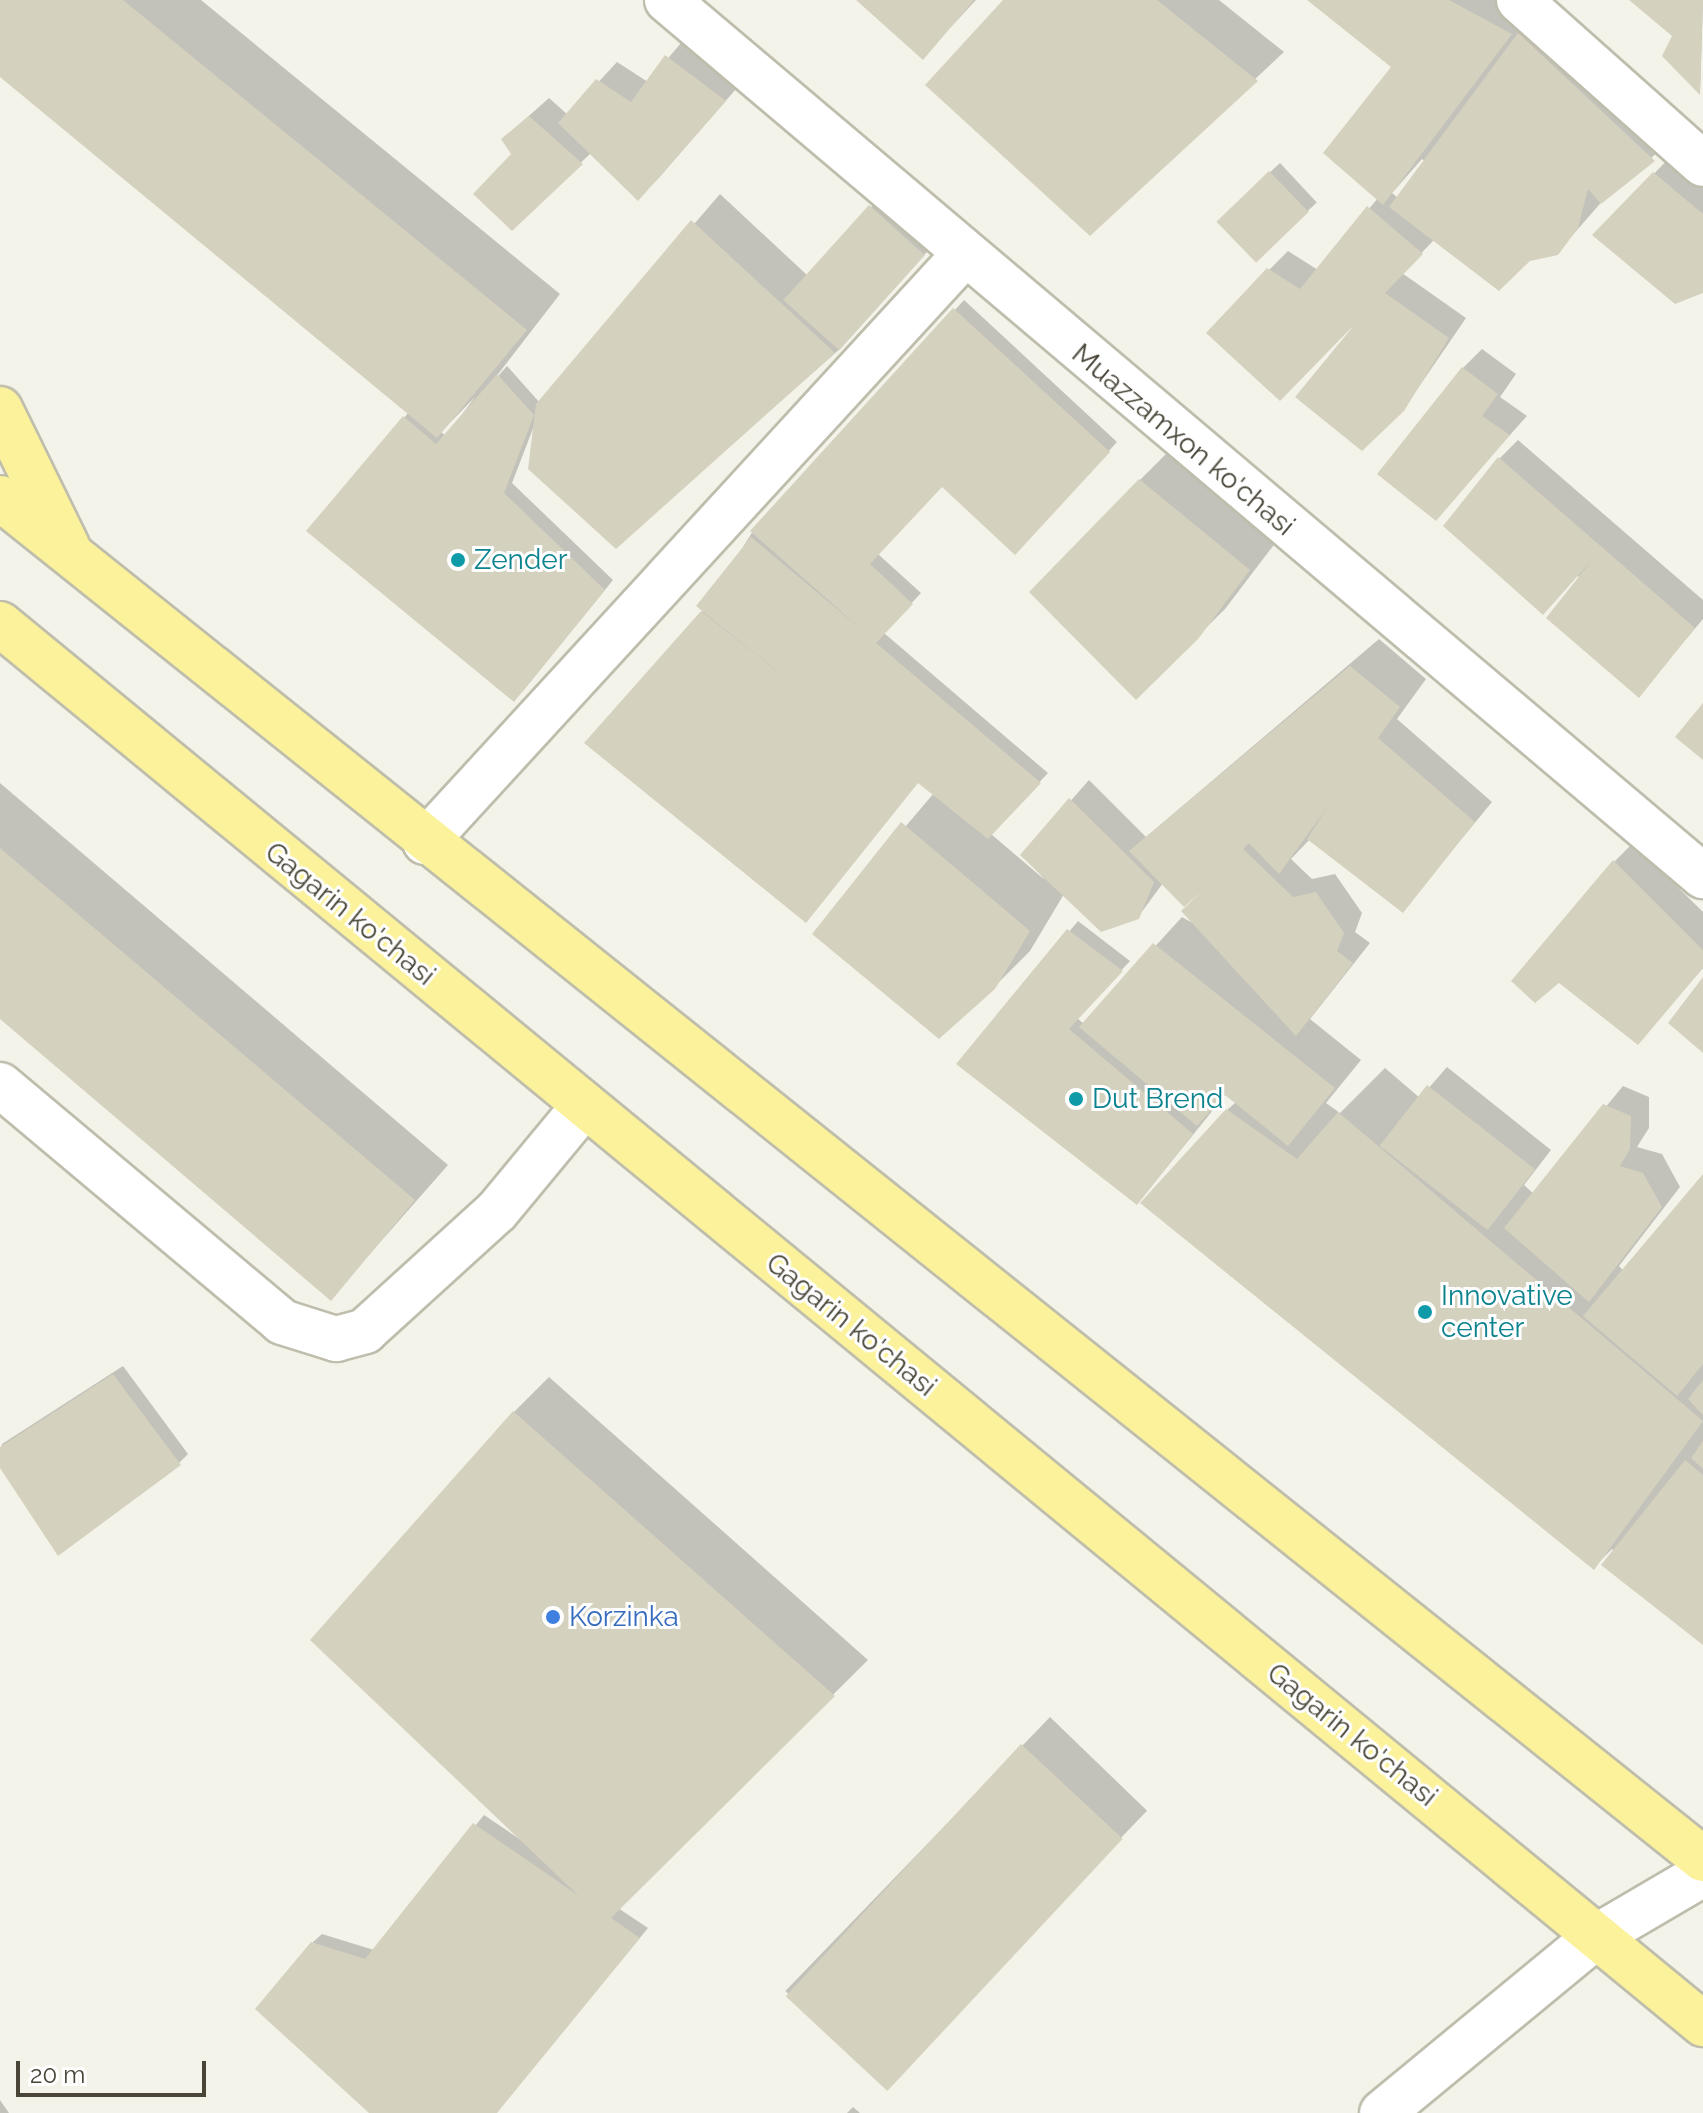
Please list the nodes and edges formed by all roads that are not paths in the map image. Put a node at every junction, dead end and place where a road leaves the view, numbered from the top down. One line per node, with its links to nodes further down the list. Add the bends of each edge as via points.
1 (667, 0): 4 (street, Muazzamxon ko'chasi)
2 (1519, 0): 3 (street)
3 (1703, 164)
4 (963, 256): 9 (street); 10 (street, Muazzamxon ko'chasi)
5 (0, 409): 7 (main road)
6 (0, 498): 7 (main road)
7 (77, 566): 9 (main road)
8 (5, 631): 12 (main road, Gagarin ko'chasi)
9 (425, 842): 13 (main road)
10 (1703, 876)
11 (0, 1085): 12 (street, via 282,1322 336,1339 365,1331 497,1211)
12 (584, 1106): 15 (main road, Gagarin ko'chasi)
13 (1703, 1859)
14 (1703, 1874): 15 (street)
15 (1594, 1938): 16 (main road, Gagarin ko'chasi); 17 (street)
16 (1703, 2024)
17 (1382, 2113)

